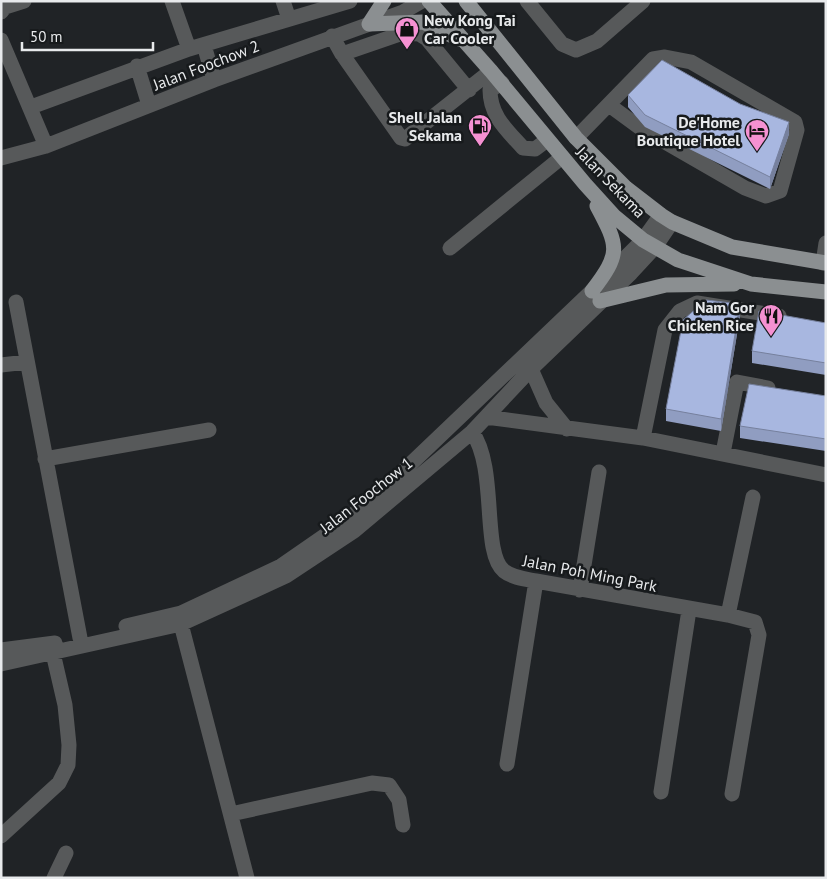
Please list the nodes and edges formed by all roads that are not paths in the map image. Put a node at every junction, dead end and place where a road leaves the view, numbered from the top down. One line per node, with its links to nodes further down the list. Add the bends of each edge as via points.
1 (24, 1): 11 (street, via 5,7)
2 (172, 1): 17 (street)
3 (283, 1): 12 (street)
4 (350, 1): 12 (street); 13 (street)
5 (384, 1): 13 (main road)
6 (422, 1): 13 (street, Jalan Foochow 2, via 403,12)
7 (429, 1): 16 (main road, Jalan Sekama)
8 (466, 1): 27 (main road, Jalan Sekama)
9 (527, 1): 10 (street, via 562,44 576,50 597,41)
10 (635, 4)
11 (1, 12)
12 (289, 19): 17 (street)
13 (364, 26): 14 (street, Jalan Foochow 2); 16 (main road, via 423,22)
14 (332, 36): 18 (street); 21 (street, Jalan Foochow 2)
15 (1, 40): 26 (street)
16 (467, 44): 20 (main road, Jalan Sekama)
17 (196, 47): 19 (street); 21 (street)
18 (342, 54): 23 (street, via 403,33 419,34 428,39); 23 (street, via 401,138 409,138)
19 (137, 66): 24 (street); 26 (street)
20 (491, 71): 22 (main road, Jalan Sekama); 23 (street)
21 (214, 80): 24 (street, Jalan Foochow 2)
22 (502, 83): 28 (main road, Jalan Sekama); 28 (street, via 490,90 490,105 504,128 523,148 535,149)
23 (468, 90)
24 (149, 105): 29 (street, Jalan Foochow 2)
25 (609, 105): 25 (street, via 640,127 746,188 766,196 780,191 797,130 795,122 691,62 665,57 653,59); 27 (street)
26 (31, 106): 29 (street)
27 (576, 138): 33 (main road, Jalan Sekama, via 626,188)
28 (548, 140): 30 (main road, Jalan Sekama)
29 (46, 146): 31 (street, Jalan Foochow 2)
30 (562, 157): 32 (main road, Jalan Sekama); 36 (street)
31 (1, 158)
32 (585, 184): 35 (main road, Jalan Sekama, via 614,216); 40 (main road, via 612,232 614,251)
33 (667, 219): 35 (street, Jalan Foochow 1); 37 (main road, Jalan Sekama, via 732,248)
34 (826, 243): 37 (street)
35 (649, 244): 38 (main road, Jalan Sekama, via 695,267); 40 (street, Jalan Foochow 1)
36 (450, 248)
37 (824, 263)
38 (750, 284): 39 (main road, Jalan Sekama); 40 (main road, via 666,285)
39 (826, 292)
40 (596, 296): 45 (street, Jalan Foochow 1); 62 (street, Jalan Foochow 1, via 346,521 281,566 181,612)
41 (16, 302): 43 (street)
42 (796, 319): 51 (street, via 697,303 680,311 665,330)
43 (27, 362): 44 (street); 53 (street)
44 (1, 365)
45 (531, 369): 47 (street, Jalan Foochow 1); 48 (street, via 546,403)
46 (781, 390): 52 (street, via 736,382)
47 (486, 416): 48 (street); 50 (street, Jalan Foochow 1)
48 (568, 429): 51 (street)
49 (209, 430): 53 (street)
50 (472, 432): 57 (street, Jalan Poh Ming Park, via 478,440 487,472 495,560 514,576); 61 (street, Jalan Foochow 1, via 354,531 286,576)
51 (642, 438): 52 (street)
52 (723, 453): 55 (street)
53 (45, 459): 62 (street)
54 (599, 472): 58 (street)
55 (826, 475)
56 (754, 497): 60 (street)
57 (536, 581): 58 (street, Jalan Poh Ming Park); 66 (street)
58 (580, 590): 59 (street, Jalan Poh Ming Park)
59 (689, 610): 60 (street, Jalan Poh Ming Park); 67 (street)
60 (728, 615): 68 (street, Jalan Poh Ming Park, via 755,622 759,635)
61 (181, 624): 64 (street, Jalan Foochow 1); 69 (street)
62 (80, 638): 63 (street, Jalan Foochow 1)
63 (1, 650)
64 (53, 653): 65 (street, Jalan Foochow 1); 71 (street, via 65,705 68,765 59,783)
65 (1, 664)
66 (507, 764)
67 (662, 792)
68 (732, 794)
69 (231, 814): 70 (street, via 372,783 389,786 398,800); 74 (street)
70 (403, 825)
71 (1, 836)
72 (66, 854): 73 (street)
73 (54, 878)
74 (248, 878)

